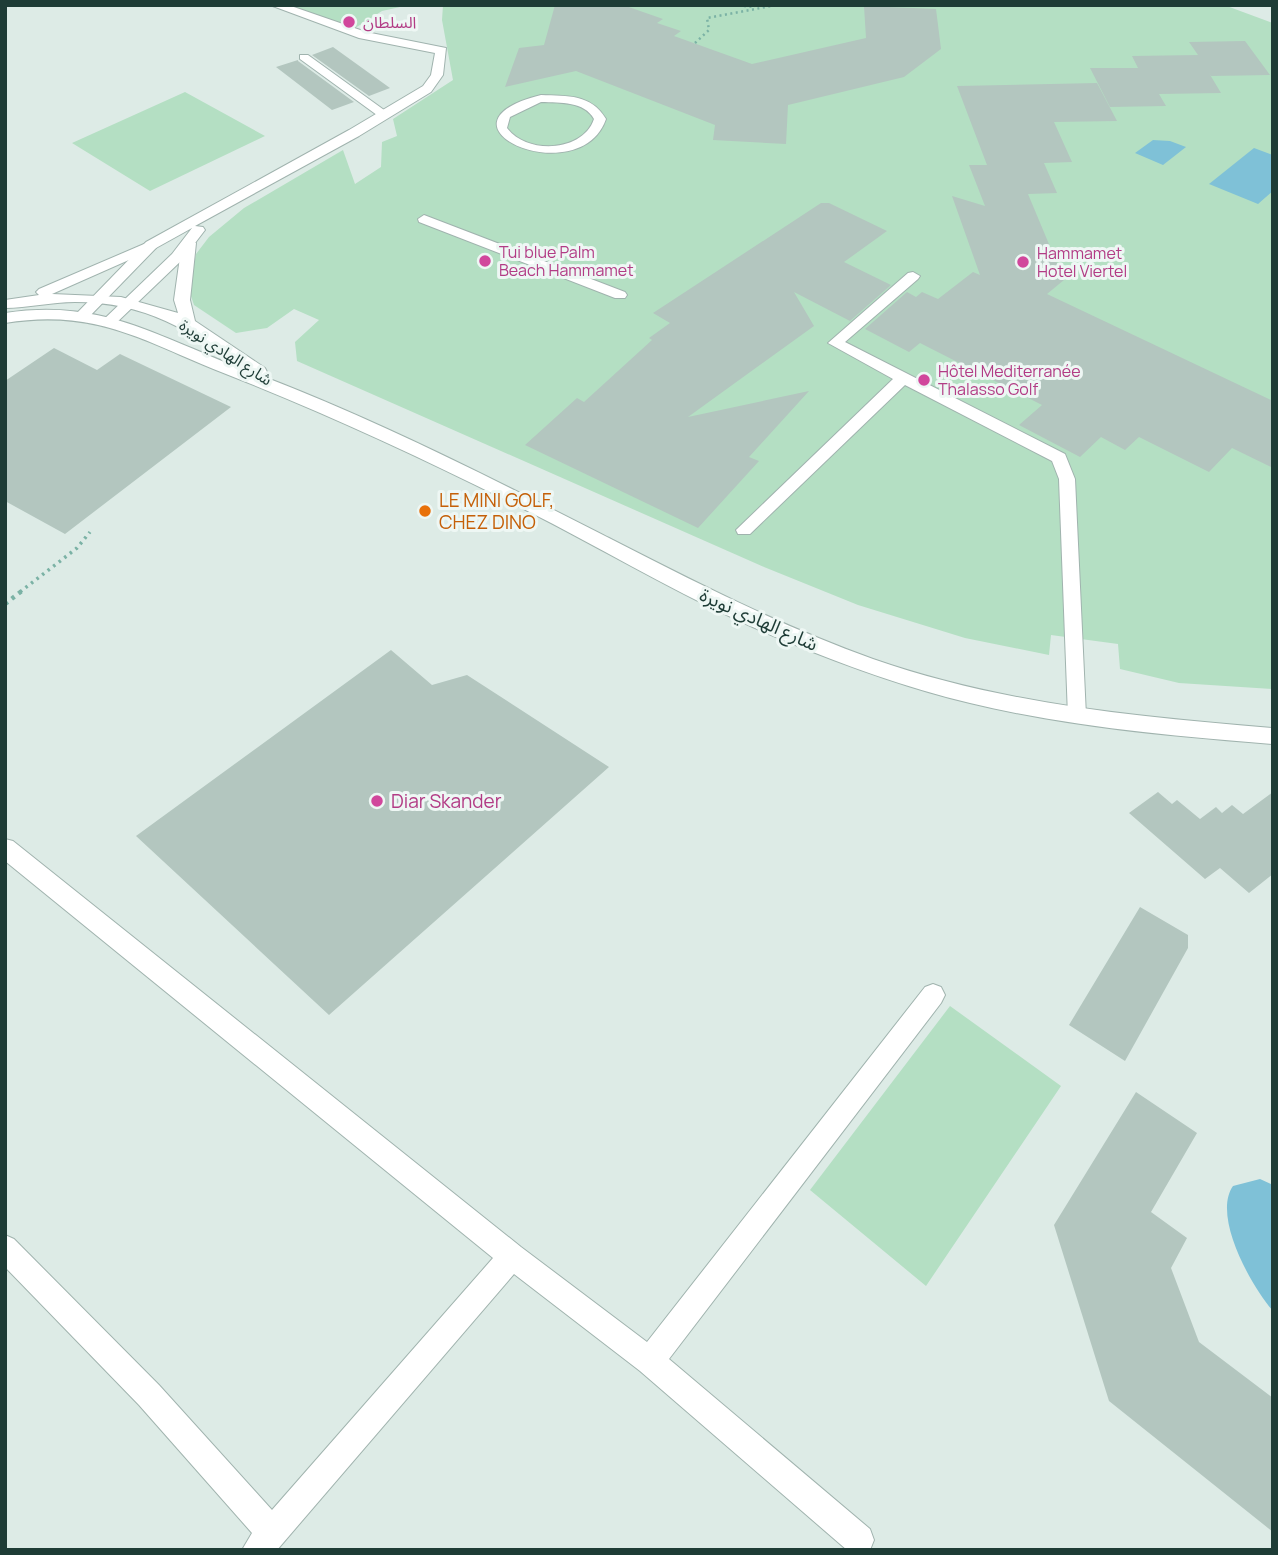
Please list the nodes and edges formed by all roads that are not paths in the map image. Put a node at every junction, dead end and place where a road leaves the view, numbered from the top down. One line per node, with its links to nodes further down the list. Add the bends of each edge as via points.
1 (276, 5): 4 (street, via 363,35 442,51 437,75 427,89)
2 (304, 57): 4 (lane)
3 (523, 102): 3 (lane, via 509,110 502,129 524,145 562,148 581,144 601,126 592,107 578,101 541,98)
4 (385, 114): 5 (street)
5 (209, 214): 7 (street); 8 (street)
6 (424, 219): 10 (lane)
7 (189, 243): 14 (street); 18 (street, via 182,300)
8 (151, 245): 11 (street); 12 (street)
9 (912, 276): 19 (lane, via 835,343)
10 (620, 295)
11 (101, 298): 12 (street, شارع الهادي نويرة); 14 (street, شارع الهادي نويرة); 15 (street)
12 (26, 300): 13 (street, شارع الهادي نويرة)
13 (5, 304)
14 (131, 304): 17 (street); 18 (street, شارع الهادي نويرة)
15 (82, 316): 16 (street, شارع الهادي نويرة); 17 (street, شارع الهادي نويرة)
16 (5, 318)
17 (108, 323): 20 (street, شارع الهادي نويرة)
18 (188, 324): 20 (street, شارع الهادي نويرة)
19 (903, 378): 21 (lane); 22 (lane, via 1059,458 1067,479)
20 (281, 387): 22 (street, شارع الهادي نويرة, via 786,634 914,679 995,701)
21 (744, 530)
22 (1077, 716): 23 (street, شارع الهادي نويرة)
23 (1273, 736)
24 (5, 848): 27 (street)
25 (933, 995): 28 (street)
26 (5, 1248): 30 (street, via 149,1395)
27 (512, 1255): 28 (street); 30 (street)
28 (650, 1362): 29 (street)
29 (859, 1540)
30 (265, 1542)

